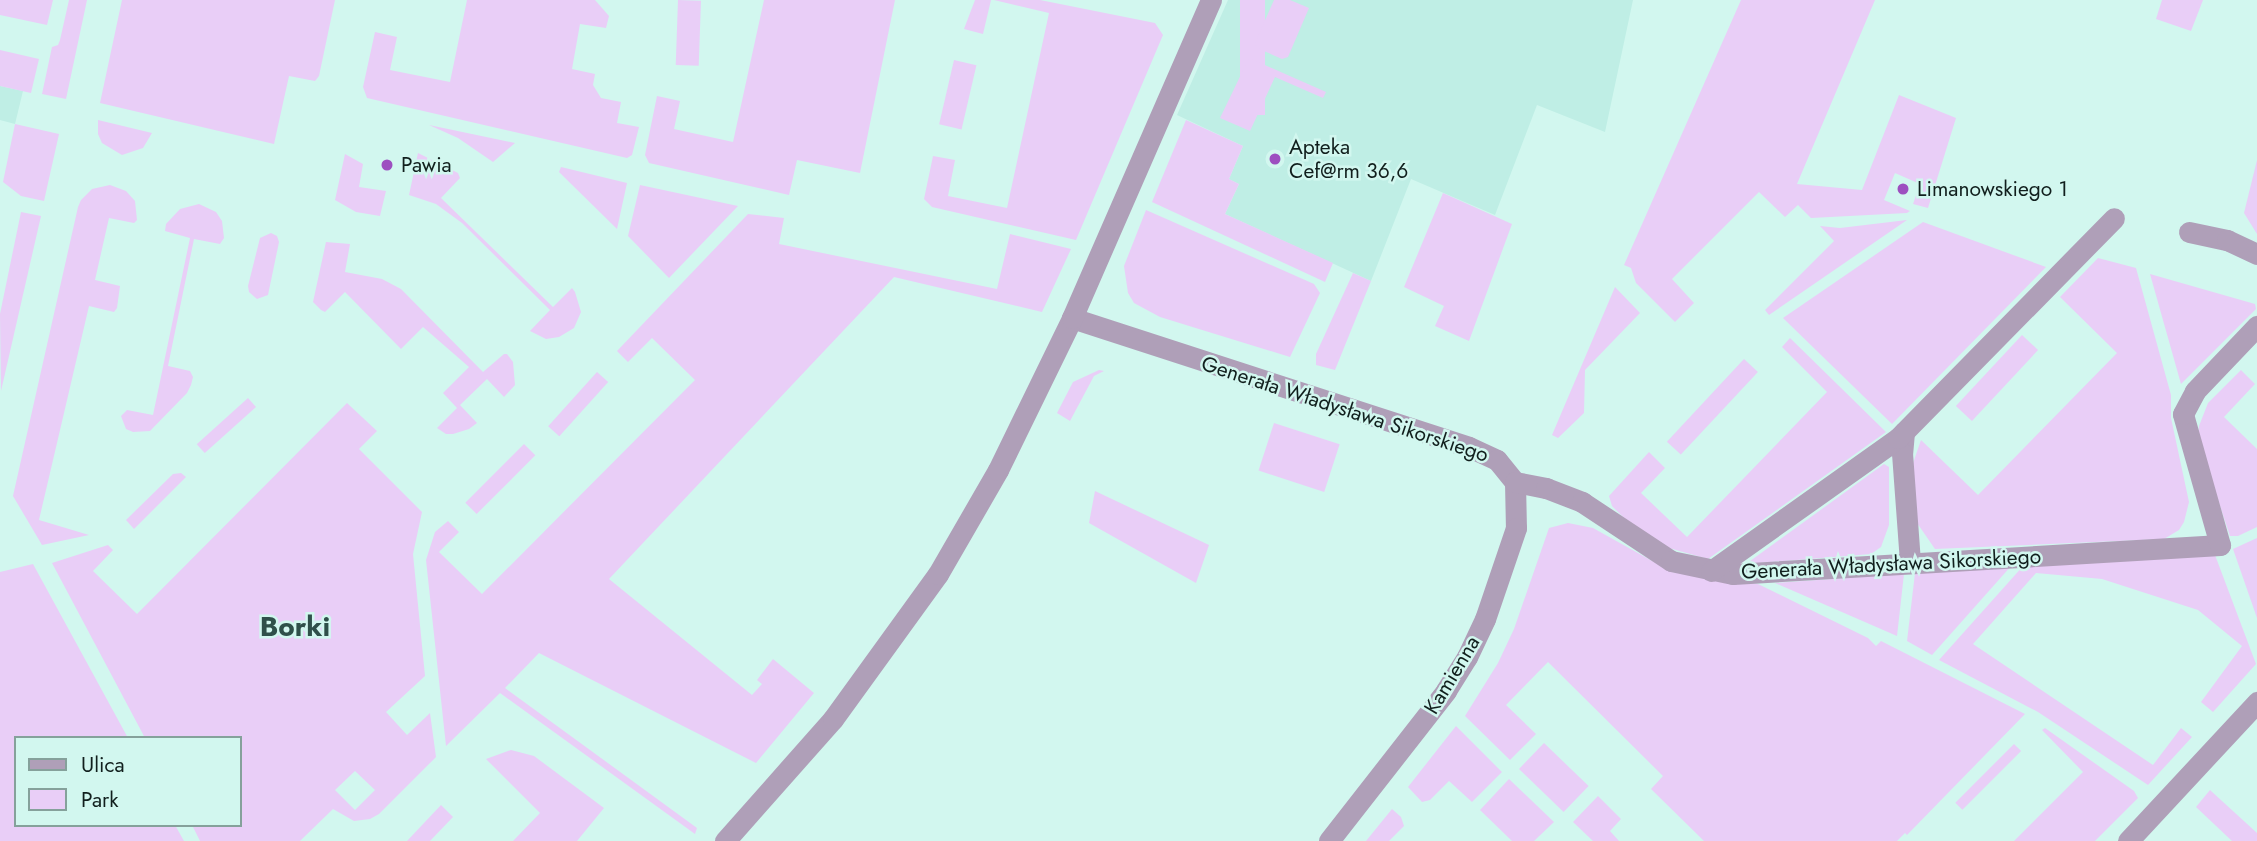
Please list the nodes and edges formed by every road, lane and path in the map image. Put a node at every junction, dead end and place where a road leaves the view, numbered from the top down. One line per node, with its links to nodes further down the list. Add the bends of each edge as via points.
1 (1211, 0): 5 (street)
2 (2114, 218): 7 (street)
3 (2189, 232): 4 (street, via 2227,240)
4 (2257, 254)
5 (1073, 318): 8 (street, Generała Władysława Sikorskiego, via 1469,447 1497,460); 12 (street, via 1003,460 938,574 833,719)
6 (2257, 326): 9 (street, Generała Władysława Sikorskiego, via 2195,391 2183,414 2220,545)
7 (1904, 432): 9 (street); 10 (street)
8 (1515, 482): 10 (street, Generała Władysława Sikorskiego, via 1566,495 1671,561); 13 (street, Kamienna, via 1516,527 1467,657 1447,691)
9 (1910, 562): 10 (street, Generała Władysława Sikorskiego, via 1766,574)
10 (1711, 571)
11 (2257, 702): 14 (street)
12 (725, 841)
13 (1329, 841)
14 (2128, 841)

